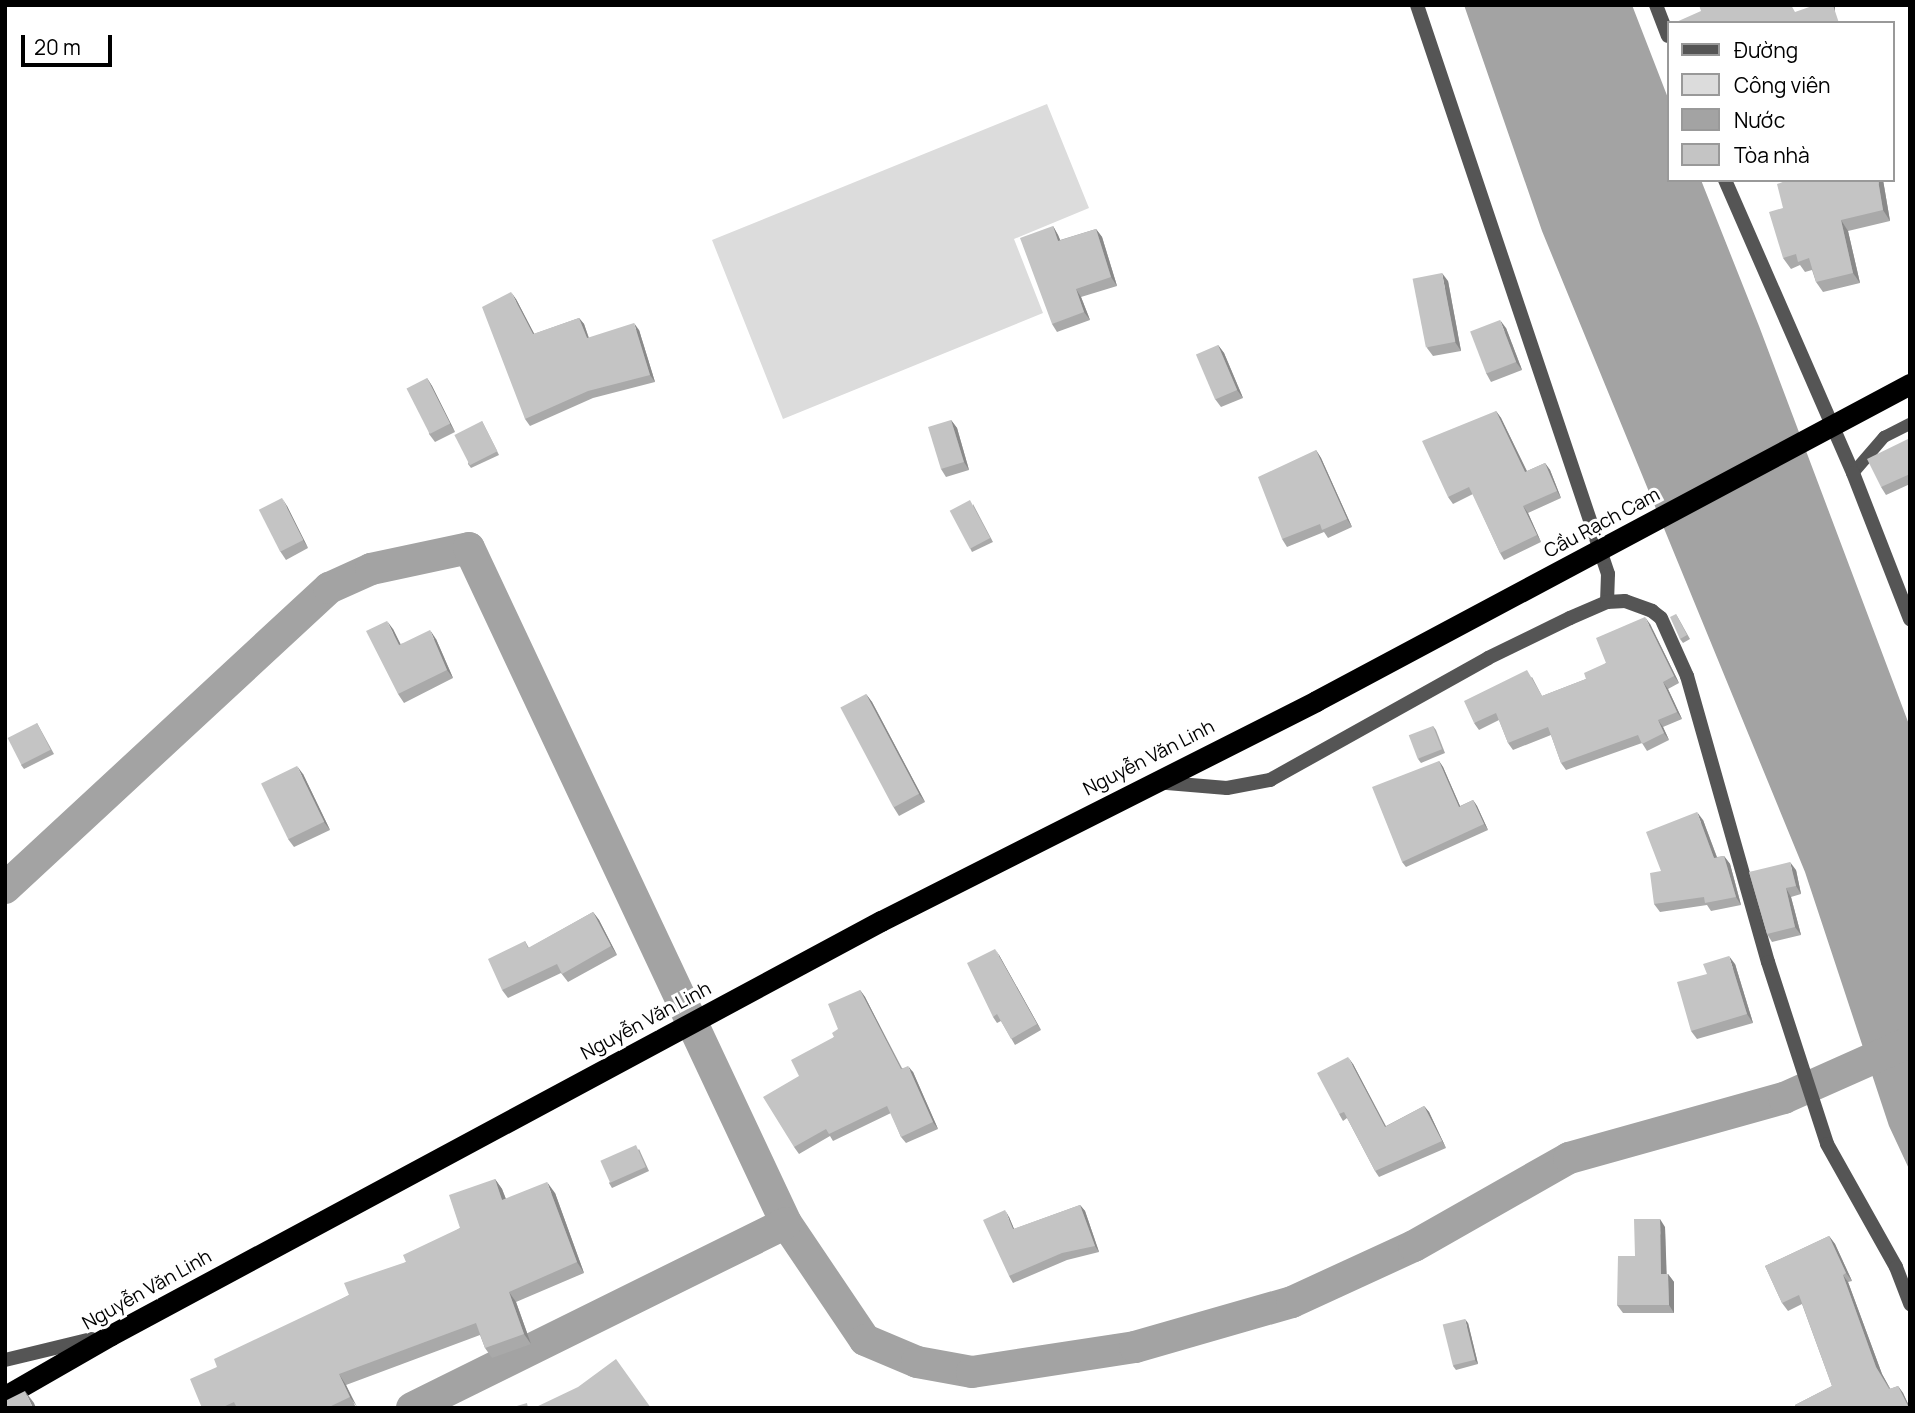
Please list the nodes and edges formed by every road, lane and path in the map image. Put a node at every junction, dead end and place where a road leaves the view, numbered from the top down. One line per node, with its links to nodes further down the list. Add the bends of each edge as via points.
1 (1417, 5): 8 (street, via 1604,562)
2 (1656, 5): 3 (street)
3 (1666, 31)
4 (1726, 182): 7 (street)
5 (1910, 384): 10 (highway, Cầu Rạch Cam)
6 (1910, 424): 7 (lane, via 1884,437)
7 (1853, 473): 9 (street)
8 (1607, 602): 11 (street, via 1488,658 1270,780 1227,789); 12 (street, via 1625,601 1652,611 1671,637 1687,676 1827,1144 1896,1267)
9 (1910, 619)
10 (1316, 701): 11 (highway, Nguyễn Văn Linh)
11 (1150, 782): 13 (highway, Nguyễn Văn Linh, via 881,921)
12 (1910, 1304)
13 (111, 1335): 14 (street); 15 (highway, Nguyễn Văn Linh)
14 (5, 1360)
15 (5, 1396)

